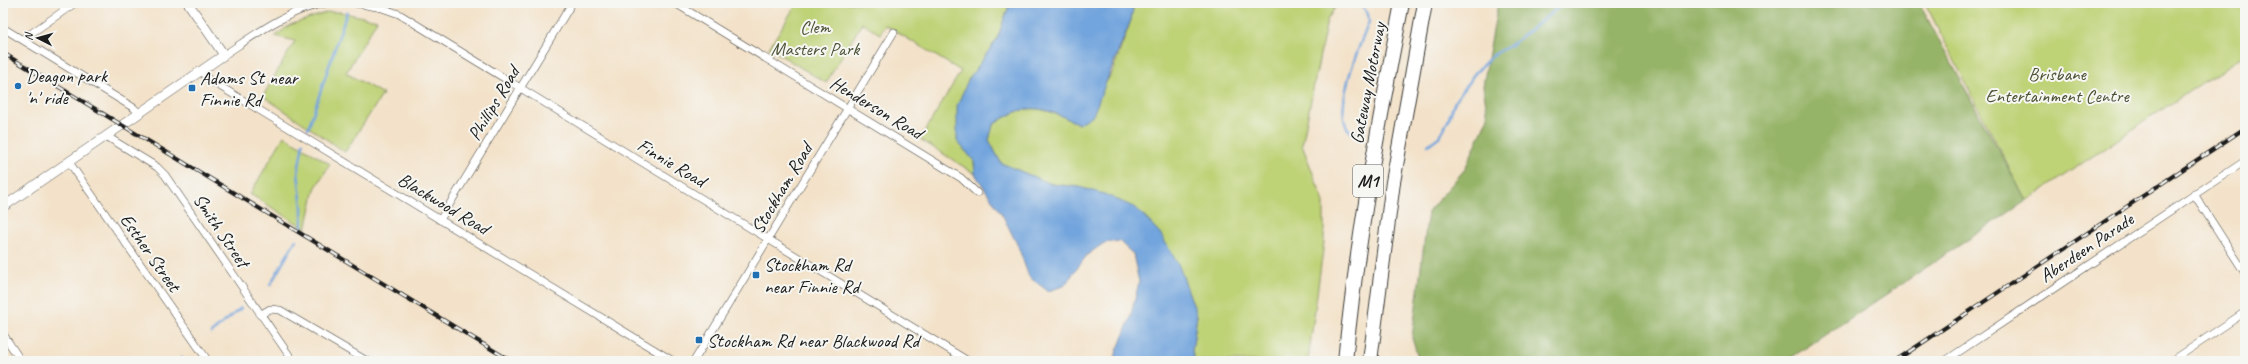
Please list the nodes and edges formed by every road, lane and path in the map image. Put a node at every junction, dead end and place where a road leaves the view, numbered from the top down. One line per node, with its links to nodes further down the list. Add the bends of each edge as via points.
1 (75, 3): 11 (street)
2 (188, 3): 12 (street)
3 (326, 3): 12 (street, via 296,11)
4 (355, 3): 14 (street, Finnie Road, via 399,14)
5 (572, 3): 14 (street, Phillips Road)
6 (675, 3): 15 (street, Henderson Road)
7 (1402, 3): 36 (highway, Gateway Motorway / M1, via 1370,170)
8 (1425, 3): 37 (highway, M1, via 1393,182)
9 (3, 28): 11 (street)
10 (894, 32): 15 (street, Stockham Road)
11 (23, 40): 16 (street)
12 (224, 55): 13 (street)
13 (201, 71): 16 (street); 23 (street, Blackwood Road, via 208,79)
14 (520, 88): 23 (street, Phillips Road); 24 (street, Finnie Road)
15 (848, 108): 20 (street, Henderson Road, via 961,178); 24 (street, Stockham Road)
16 (139, 113): 17 (street)
17 (106, 136): 19 (street); 27 (street, Smith Street, via 157,167 165,175)
18 (2245, 161): 21 (street, Aberdeen Parade)
19 (68, 162): 22 (street); 30 (street, Esther Street)
20 (977, 193)
21 (2194, 194): 25 (street); 38 (street, Aberdeen Parade)
22 (3, 207)
23 (440, 220): 33 (street, Blackwood Road)
24 (768, 239): 34 (street, Stockham Road); 35 (street, Finnie Road)
25 (2245, 273)
26 (2245, 312): 39 (street)
27 (260, 315): 31 (street, Smith Street); 32 (street, via 270,309 280,310)
28 (3, 334): 29 (street)
29 (21, 361)
30 (208, 361)
31 (293, 361)
32 (367, 361)
33 (673, 361)
34 (694, 361)
35 (968, 361)
36 (1345, 361)
37 (1370, 361)
38 (1945, 361)
39 (2172, 361)

